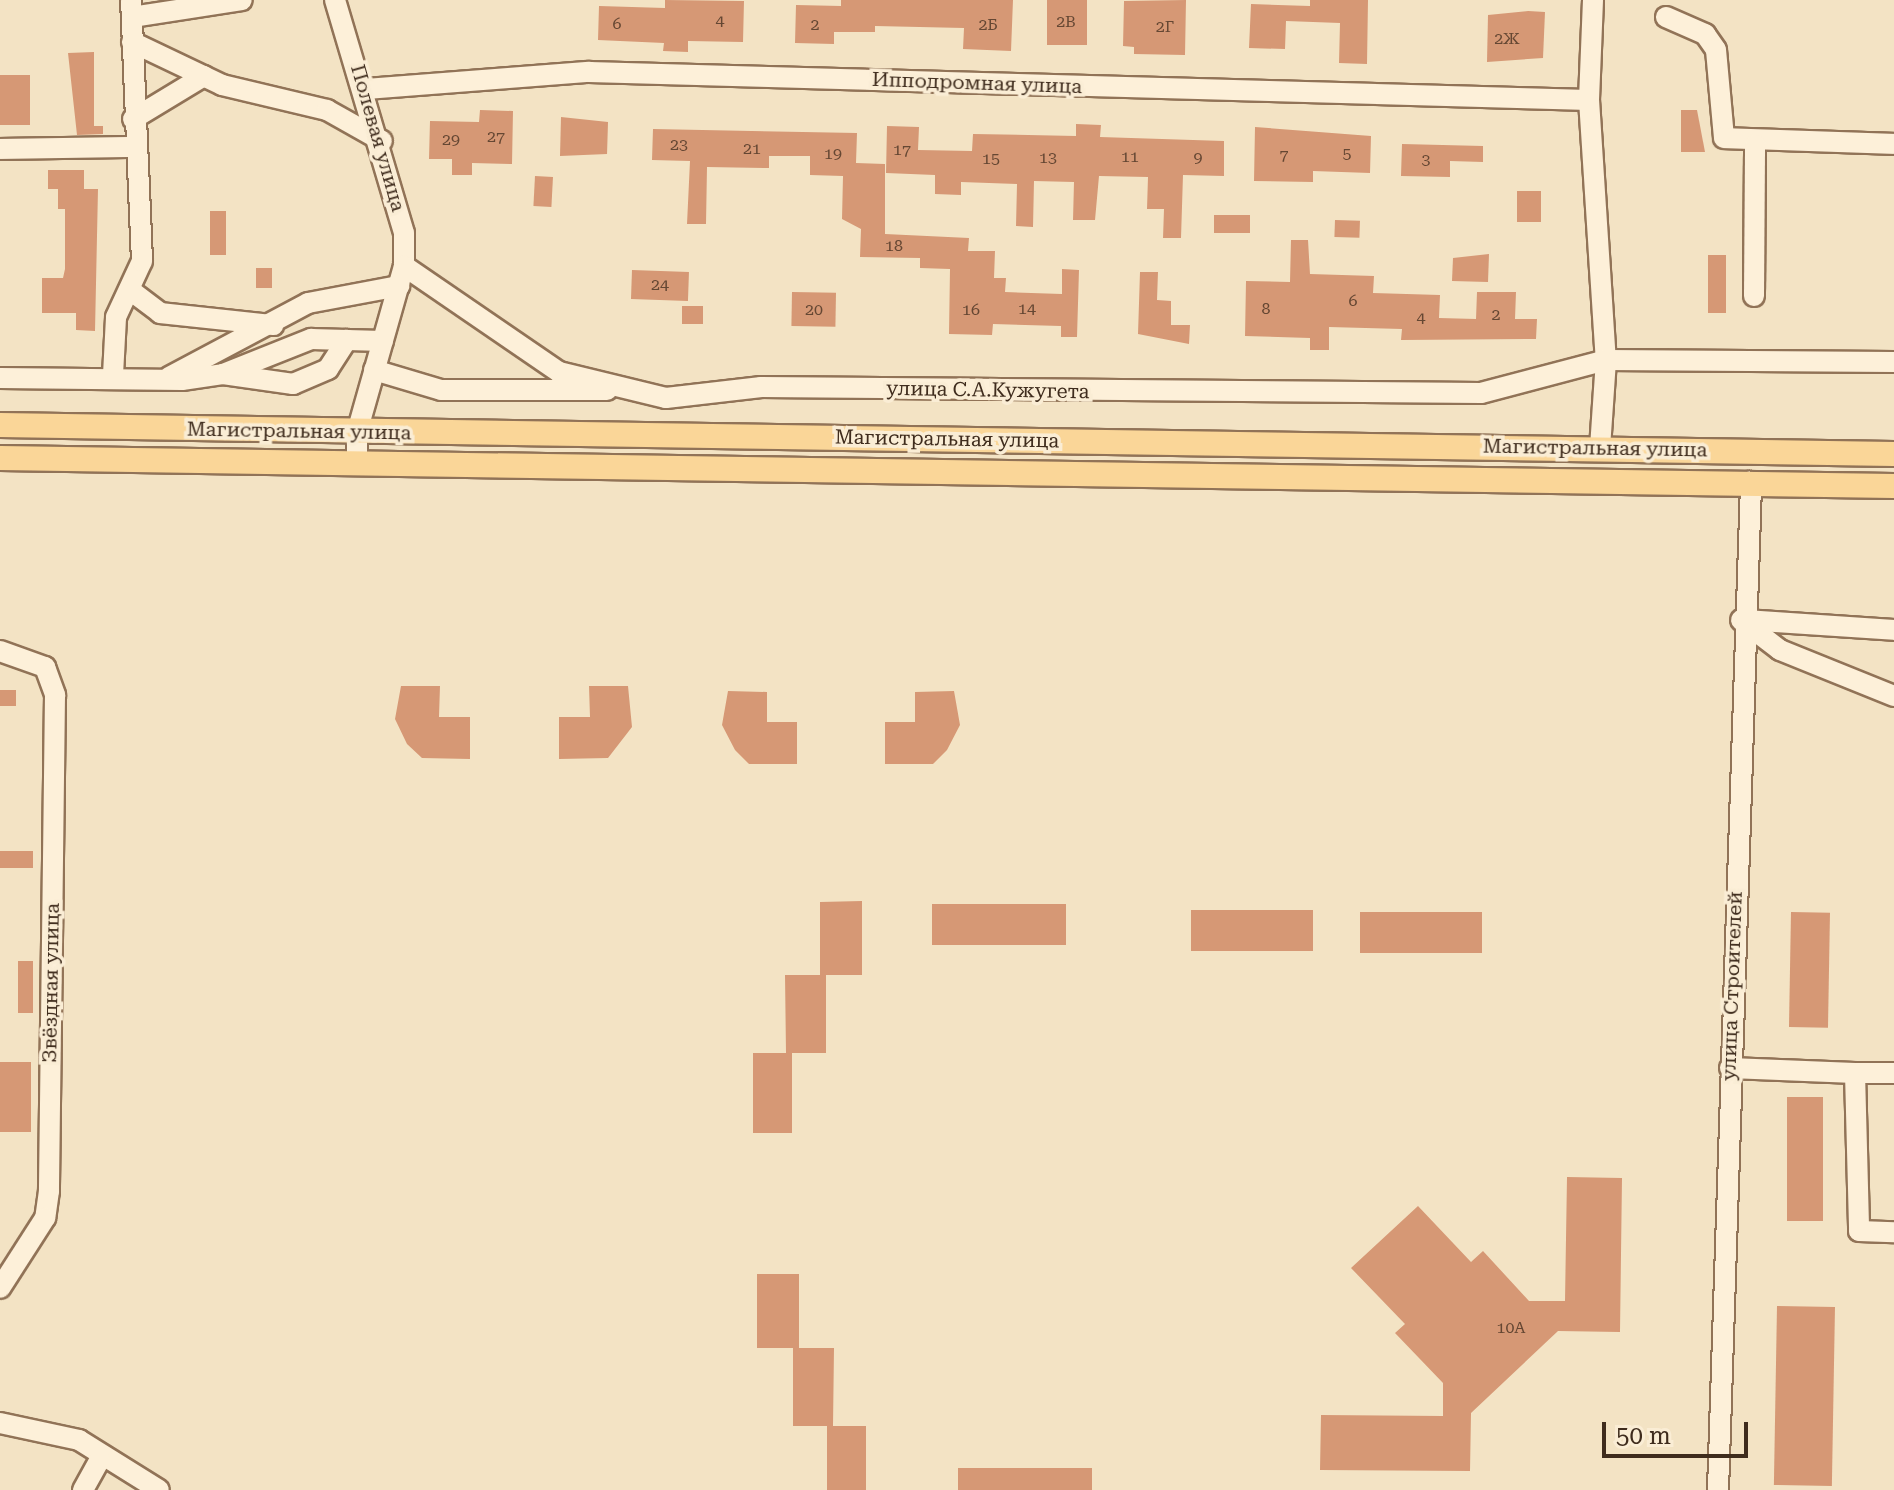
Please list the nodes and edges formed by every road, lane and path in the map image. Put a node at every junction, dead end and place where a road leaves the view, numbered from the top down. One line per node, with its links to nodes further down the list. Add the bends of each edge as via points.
1 (242, 0): 4 (street)
2 (335, 0): 8 (street, Полевая улица)
3 (1593, 0): 9 (street)
4 (132, 8): 6 (street)
5 (1666, 17): 13 (street, via 1705,34 1716,50 1719,132 1732,142)
6 (132, 42): 7 (street); 10 (street)
7 (204, 76): 10 (street); 11 (street, via 327,110)
8 (366, 89): 9 (street, Ипподромная улица, via 589,72); 11 (street, Полевая улица)
9 (1589, 100): 23 (street)
10 (133, 119): 14 (street)
11 (382, 141): 16 (street, Полевая улица, via 401,204)
12 (1894, 144): 13 (street)
13 (1755, 145): 18 (street)
14 (134, 147): 15 (street); 17 (street, via 142,261)
15 (0, 149)
16 (401, 276): 19 (street, via 308,303); 22 (street, Полевая улица); 30 (street, улица С.А.Кужугета, via 559,372)
17 (130, 290): 19 (street, via 160,313); 27 (street, via 116,317)
18 (1754, 296)
19 (277, 326): 20 (street); 29 (street)
20 (311, 339): 21 (street); 26 (street)
21 (347, 340): 22 (street); 26 (street, via 328,369 293,384)
22 (383, 341): 25 (street, Полевая улица)
23 (1606, 360): 24 (street, улица С.А.Кужугета); 30 (street, улица С.А.Кужугета, via 1481,393 761,387 666,398); 33 (street)
24 (1894, 362)
25 (374, 370): 30 (street, via 441,390); 32 (street, Полевая улица)
26 (223, 374): 29 (street)
27 (113, 375): 28 (street); 29 (street)
28 (0, 378)
29 (165, 379)
30 (629, 388)
31 (0, 425): 32 (main road, Магистральная улица)
32 (357, 432): 33 (main road, Магистральная улица); 36 (street, Полевая улица)
33 (1600, 448): 34 (main road, Магистральная улица)
34 (1894, 454)
35 (0, 458): 36 (main road, Магистральная улица)
36 (357, 465): 37 (main road, Магистральная улица)
37 (1751, 482): 38 (main road, Магистральная улица); 39 (street, улица Строителей)
38 (1894, 486)
39 (1741, 620): 40 (street); 42 (street, via 1780,650); 43 (street, улица Строителей)
40 (1894, 630)
41 (0, 651): 47 (street, Звёздная улица, via 45,667 55,695 49,1191 45,1218)
42 (1894, 696)
43 (1730, 1068): 44 (street); 52 (street, улица Строителей)
44 (1855, 1073): 45 (street); 46 (street, via 1859,1231)
45 (1894, 1073)
46 (1894, 1232)
47 (0, 1288)
48 (0, 1423): 49 (street, via 79,1440)
49 (100, 1459): 50 (street); 51 (street)
50 (83, 1490)
51 (159, 1490)
52 (1718, 1490)

